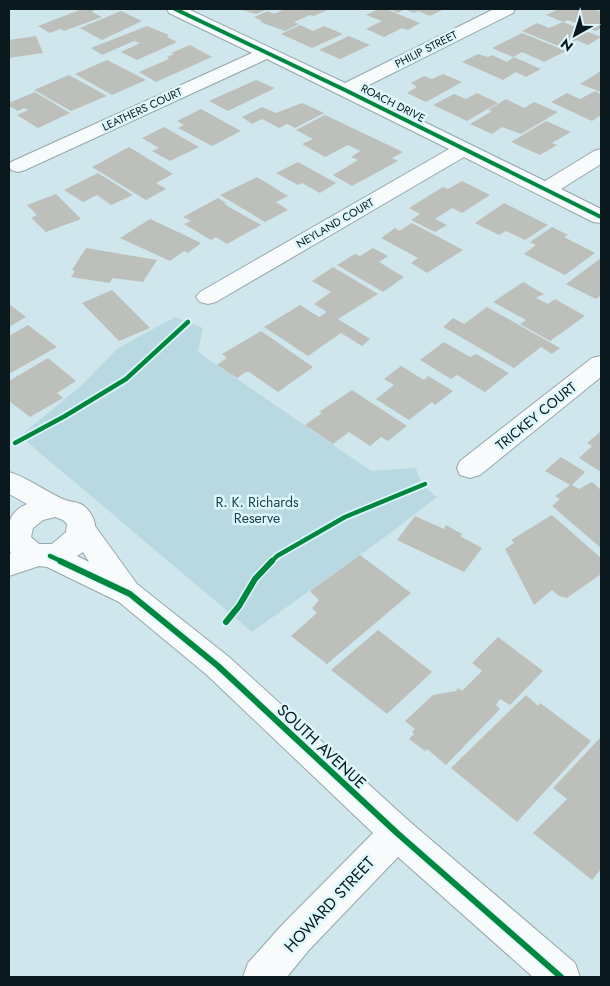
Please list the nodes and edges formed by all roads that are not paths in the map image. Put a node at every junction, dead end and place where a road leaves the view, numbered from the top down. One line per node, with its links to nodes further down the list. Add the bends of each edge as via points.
1 (175, 9): 3 (street, ROACH DRIVE)
2 (507, 9): 4 (street, PHILIP STREET)
3 (266, 53): 4 (street, ROACH DRIVE); 7 (street, LEATHERS COURT)
4 (345, 90): 5 (street, ROACH DRIVE)
5 (462, 150): 8 (street, ROACH DRIVE); 10 (street, NEYLAND COURT)
6 (601, 154): 8 (street)
7 (18, 166)
8 (545, 190): 9 (street, ROACH DRIVE)
9 (601, 217)
10 (208, 297)
11 (601, 364): 12 (street, TRICKEY COURT)
12 (470, 468)
13 (9, 482): 14 (street)
14 (55, 507): 15 (street, via 28,516); 16 (street, via 78,516)
15 (13, 528): 17 (street, via 22,548)
16 (82, 530): 17 (street, via 68,549); 19 (street, SOUTH AVENUE)
17 (44, 555): 18 (street); 19 (street, SOUTH AVENUE)
18 (9, 565)
19 (130, 594): 20 (street, SOUTH AVENUE, via 218,666)
20 (397, 833): 21 (street, HOWARD STREET, via 295,938); 22 (street, SOUTH AVENUE)
21 (262, 977)
22 (561, 977)

